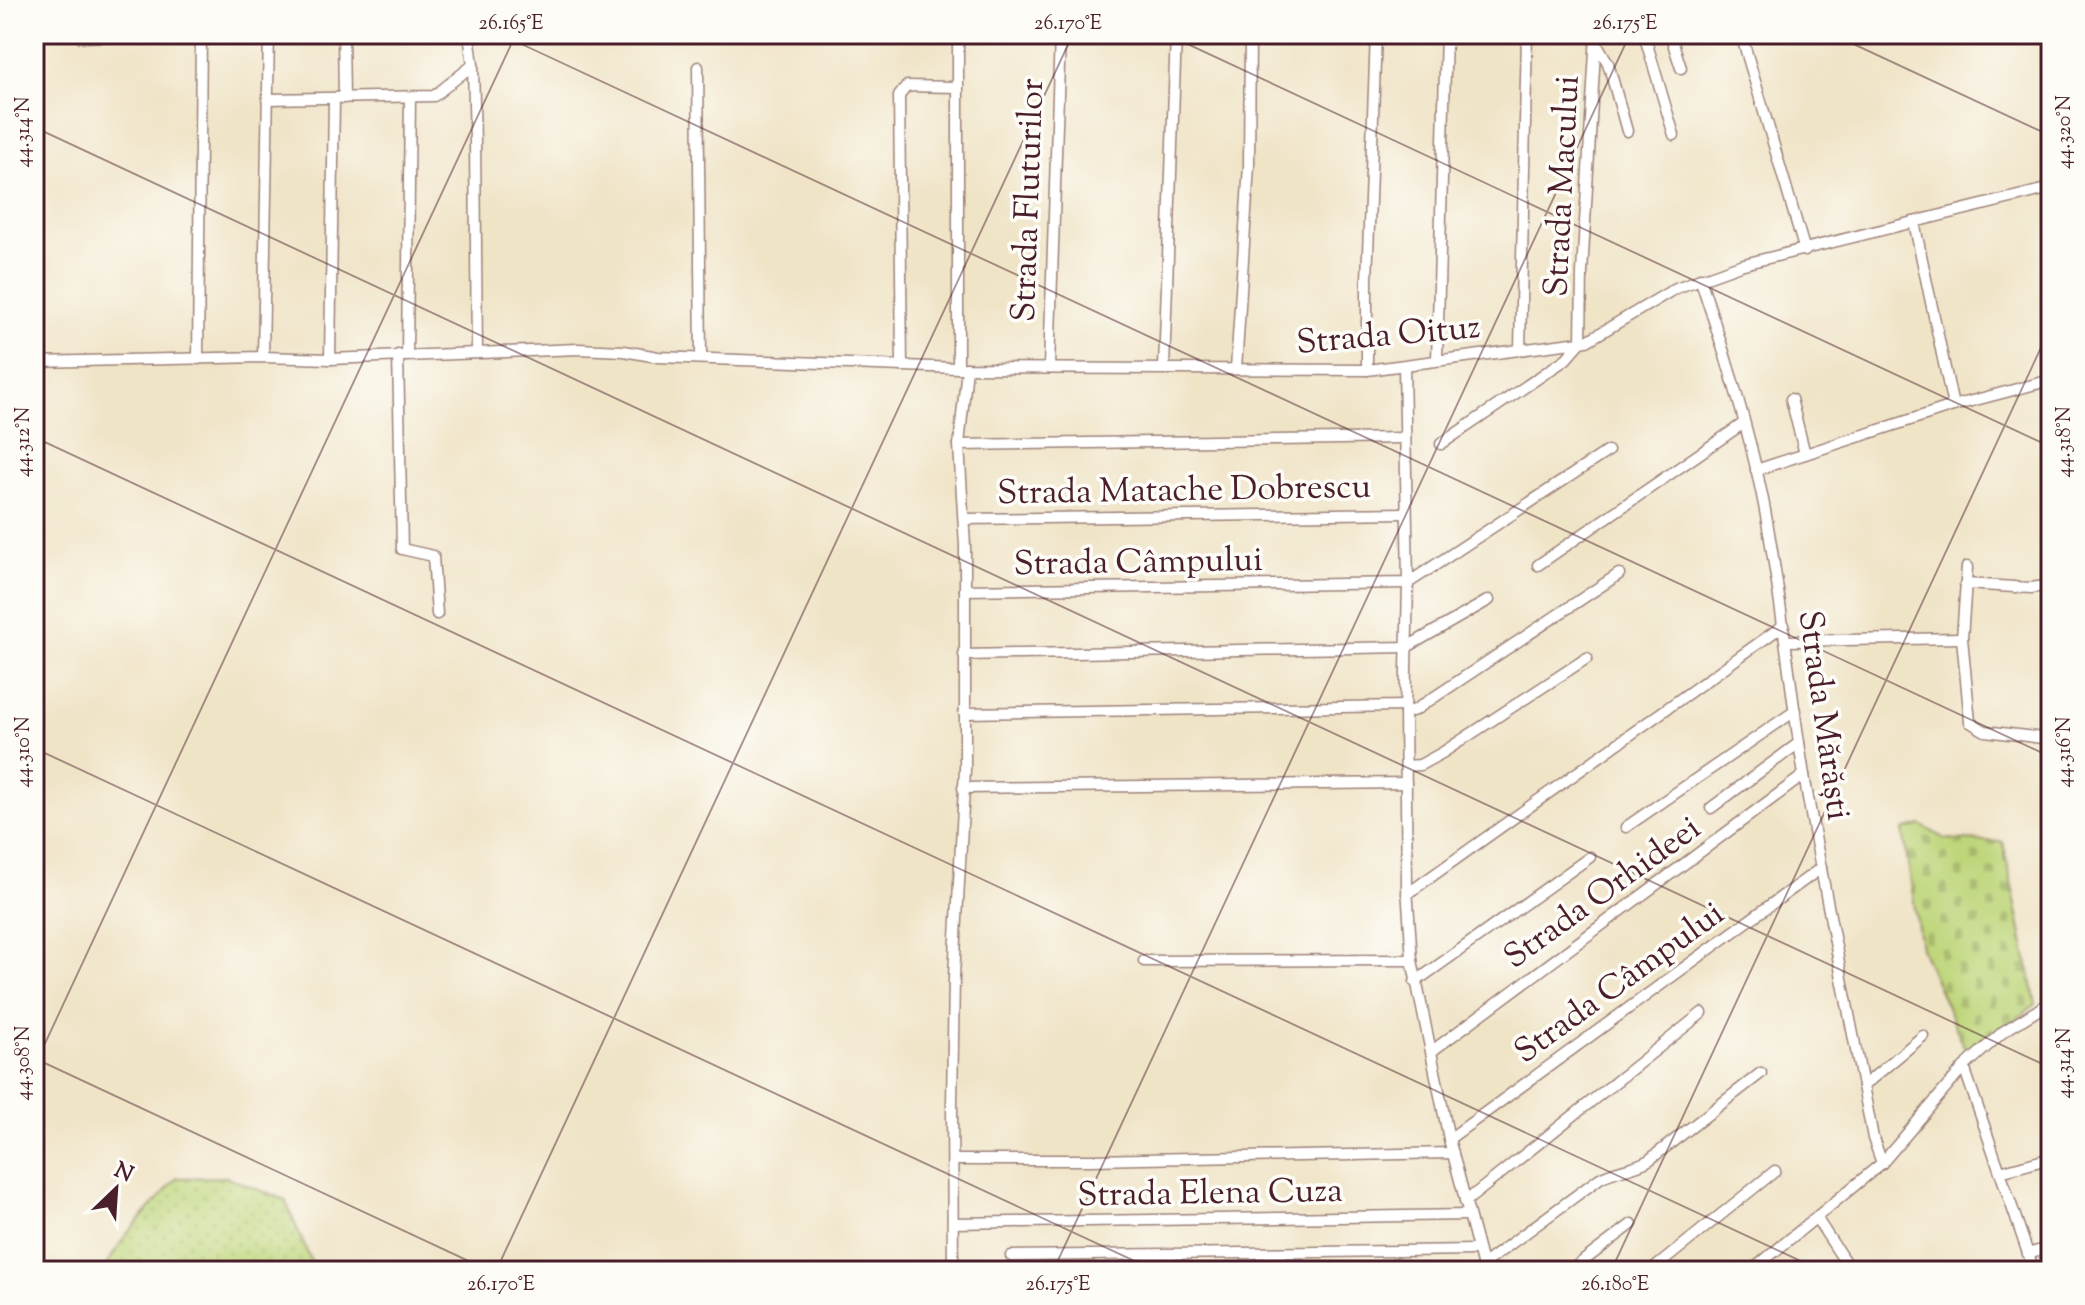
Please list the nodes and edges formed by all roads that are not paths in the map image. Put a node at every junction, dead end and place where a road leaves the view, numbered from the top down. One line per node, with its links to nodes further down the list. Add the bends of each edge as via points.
1 (148, 34): 2 (street); 17 (street)
2 (192, 34)
3 (201, 34): 38 (street)
4 (269, 34): 25 (street)
5 (343, 34): 24 (street)
6 (469, 34): 19 (street)
7 (958, 34): 22 (street)
8 (1060, 34): 45 (street, Strada Fluturilor)
9 (1176, 34): 46 (street)
10 (1250, 34): 47 (street, via 1249,165)
11 (1376, 34): 48 (street)
12 (1446, 34): 40 (street)
13 (1527, 34): 33 (street)
14 (1644, 34): 27 (street)
15 (1670, 34): 21 (street)
16 (1741, 34): 30 (street)
17 (81, 37)
18 (1596, 38): 26 (street); 32 (street, Strada Macului)
19 (473, 65): 23 (street, via 434,96); 34 (street)
20 (698, 67): 37 (street)
21 (1681, 68)
22 (956, 87): 42 (street, via 907,86 899,96); 44 (street)
23 (410, 97): 24 (street); 35 (street)
24 (339, 98): 25 (street); 39 (street)
25 (268, 99): 36 (street)
26 (1627, 131)
27 (1674, 135)
28 (2051, 188): 29 (street, Strada Oituz)
29 (1914, 222): 30 (street, Strada Oituz); 51 (street)
30 (1805, 251): 31 (street, Strada Oituz)
31 (1700, 278): 32 (street, Strada Oituz); 52 (street, Strada Mărăști)
32 (1581, 342): 33 (street, Strada Oituz); 54 (street, via 1566,359)
33 (1520, 349): 40 (street, Strada Oituz)
34 (477, 352): 35 (street, Strada Oituz); 37 (street, Strada Oituz, via 578,349)
35 (402, 355): 39 (street, Strada Oituz); 69 (street, via 402,549 433,556)
36 (263, 357): 38 (street, Strada Oituz); 39 (street, Strada Oituz)
37 (701, 358): 42 (street, Strada Oituz)
38 (198, 359): 41 (street, Strada Oituz)
39 (330, 359)
40 (1437, 359): 43 (street, Strada Oituz)
41 (34, 362)
42 (902, 366): 44 (street, Strada Oituz)
43 (1404, 366): 48 (street, Strada Oituz); 53 (street)
44 (962, 368): 45 (street, Strada Oituz); 55 (street)
45 (1049, 368): 46 (street, Strada Oituz)
46 (1164, 368): 47 (street, Strada Oituz)
47 (1236, 369): 48 (street, Strada Oituz)
48 (1367, 370)
49 (2051, 380): 51 (street)
50 (1791, 399): 57 (street)
51 (1953, 406): 57 (street)
52 (1744, 423): 58 (street, Strada Mărăști); 61 (street)
53 (1405, 438): 55 (street); 59 (street)
54 (1441, 444)
55 (959, 445): 60 (street)
56 (1608, 451): 64 (street)
57 (1805, 454): 58 (street)
58 (1756, 470): 70 (street, Strada Mărăști)
59 (1406, 513): 60 (street, Strada Matache Dobrescu); 64 (street)
60 (964, 519): 67 (street)
61 (1538, 565)
62 (1967, 567): 65 (street)
63 (1619, 574): 76 (street, via 1415,710)
64 (1408, 583): 67 (street, Strada Câmpului); 73 (street)
65 (1965, 584): 66 (street); 71 (street)
66 (2051, 585)
67 (965, 590): 74 (street)
68 (1489, 600): 73 (street)
69 (437, 614)
70 (1784, 625): 72 (street, Strada Mărăști); 89 (street)
71 (1962, 638): 72 (street); 79 (street, via 1970,722 1985,731)
72 (1787, 641): 77 (street, Strada Mărăști)
73 (1407, 647): 74 (street); 76 (street)
74 (964, 655): 78 (street)
75 (1587, 658): 81 (street, via 1442,753)
76 (1405, 709): 78 (street); 81 (street)
77 (1795, 711): 80 (street, Strada Mărăști); 86 (street)
78 (964, 713): 84 (street)
79 (2051, 739)
80 (1799, 743): 82 (street, Strada Mărăști); 85 (street)
81 (1406, 766): 83 (street)
82 (1804, 775): 88 (street, Strada Mărăști); 96 (street, Strada Orhideei)
83 (1406, 783): 84 (street); 89 (street)
84 (963, 788): 103 (street)
85 (1711, 808)
86 (1626, 827)
87 (1590, 857): 92 (street)
88 (1821, 868): 99 (street, Strada Mărăști); 100 (street, Strada Câmpului)
89 (1407, 894): 90 (street)
90 (1412, 960): 91 (street); 92 (street)
91 (1144, 961)
92 (1415, 982): 96 (street)
93 (2051, 1002): 97 (street, via 2004,1031)
94 (1702, 1013): 107 (street)
95 (1923, 1036): 99 (street)
96 (1432, 1051): 100 (street)
97 (1964, 1067): 104 (street); 106 (street)
98 (1761, 1073): 116 (street, via 1649,1160 1600,1178)
99 (1863, 1086): 104 (street, Strada Mărăști)
100 (1449, 1139): 101 (street)
101 (1453, 1153): 103 (street); 107 (street)
102 (2051, 1158): 106 (street)
103 (953, 1160): 110 (street)
104 (1882, 1163): 109 (street)
105 (1775, 1171): 119 (street)
106 (2000, 1172): 114 (street)
107 (1465, 1202): 108 (street)
108 (1468, 1215): 110 (street, Strada Elena Cuza); 113 (street)
109 (1817, 1219): 120 (street); 121 (street)
110 (954, 1223): 117 (street)
111 (1632, 1224): 118 (street)
112 (2051, 1247): 114 (street)
113 (1478, 1250): 115 (street); 116 (street)
114 (2028, 1254): 122 (street)
115 (1011, 1256)
116 (1483, 1268)
117 (953, 1271)
118 (1570, 1271)
119 (1651, 1271)
120 (1751, 1271)
121 (1851, 1271)
122 (2034, 1271)

